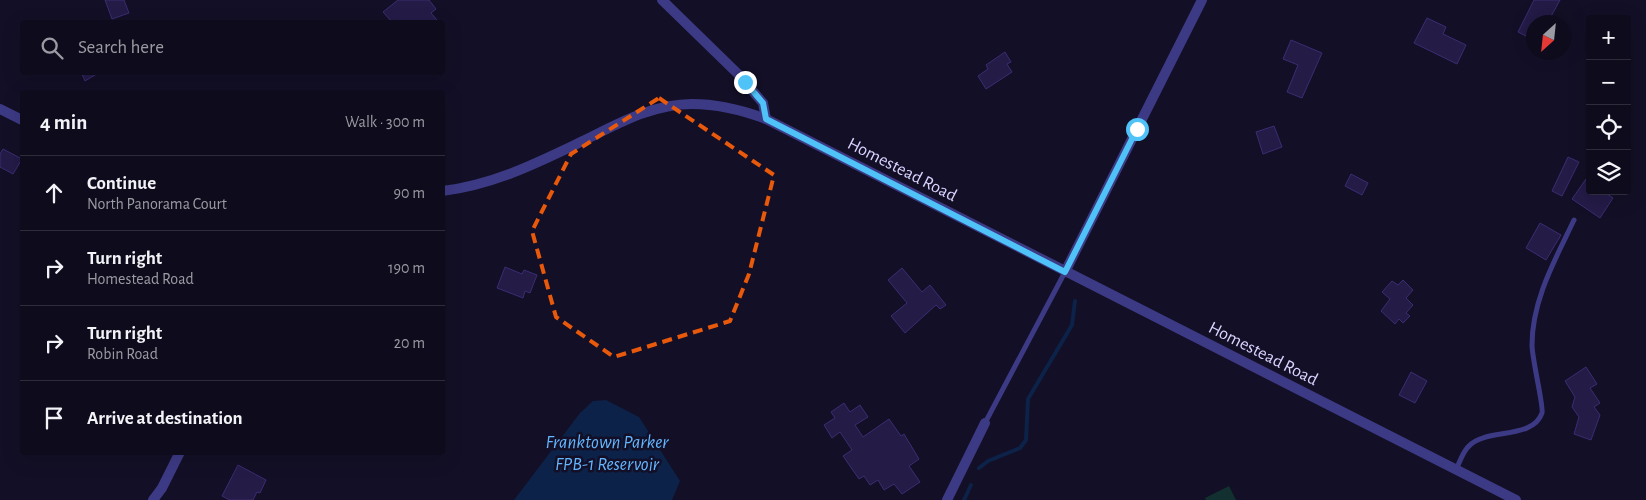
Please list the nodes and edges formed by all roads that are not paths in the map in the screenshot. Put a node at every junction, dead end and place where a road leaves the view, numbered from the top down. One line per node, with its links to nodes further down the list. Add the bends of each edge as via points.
1 (662, 0): 5 (street, via 763,103)
2 (1202, 0): 8 (street)
3 (0, 109): 4 (street)
4 (20, 119)
5 (766, 119): 6 (street, Homestead Road, via 713,105 654,109 517,172); 8 (street, Homestead Road)
6 (445, 190)
7 (1574, 220): 11 (lane, via 1543,286 1533,324 1533,367 1543,411 1539,420 1530,427 1469,445)
8 (1065, 272): 9 (lane); 11 (street, Homestead Road)
9 (985, 422): 13 (street)
10 (179, 455): 12 (street)
11 (1456, 470): 14 (street, Homestead Road)
12 (153, 500)
13 (947, 500)
14 (1516, 500)

